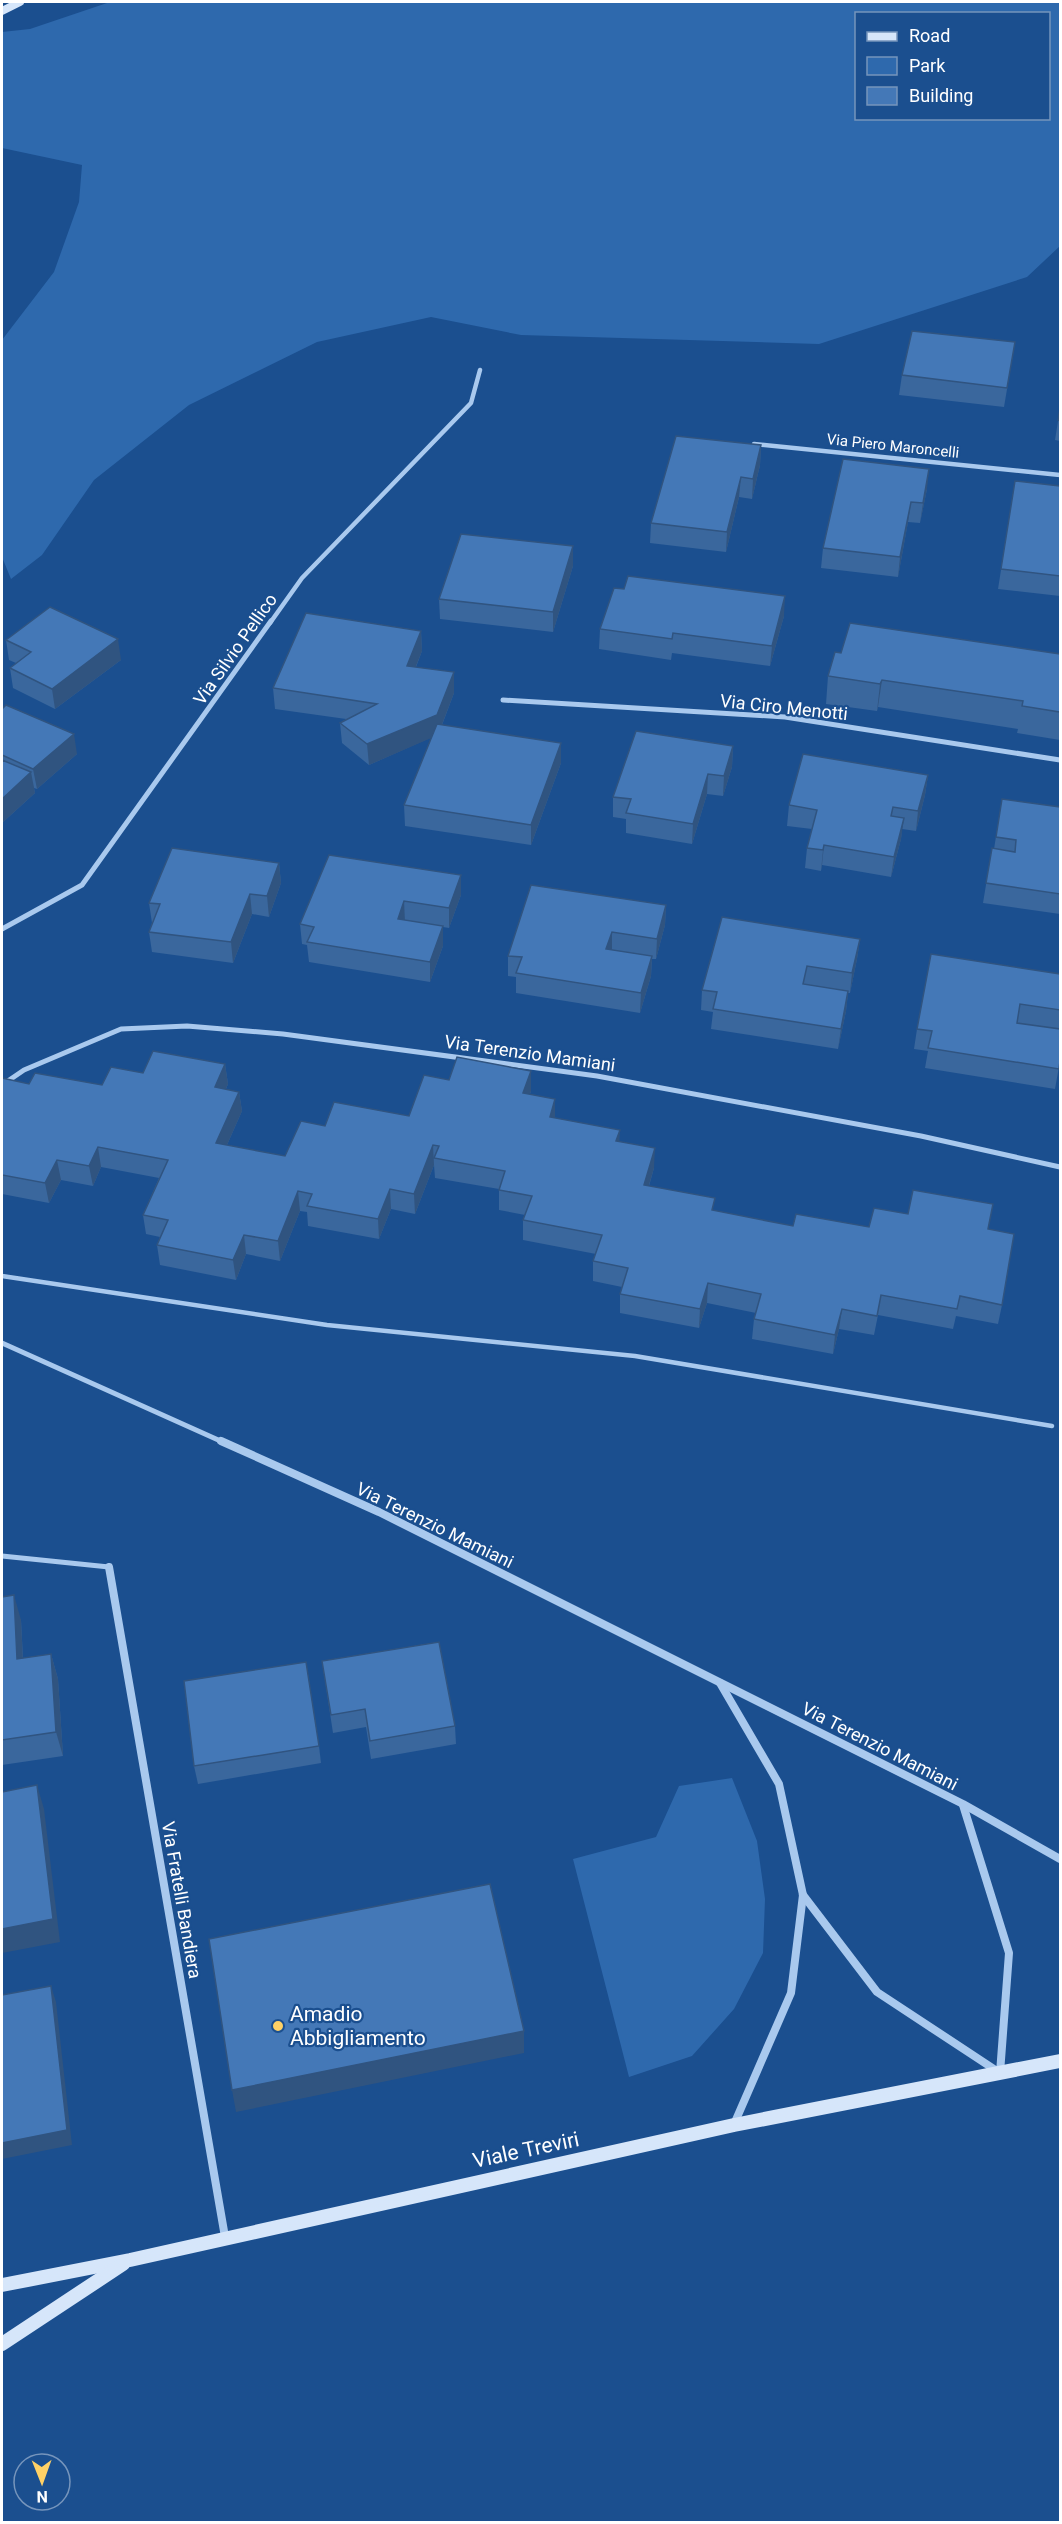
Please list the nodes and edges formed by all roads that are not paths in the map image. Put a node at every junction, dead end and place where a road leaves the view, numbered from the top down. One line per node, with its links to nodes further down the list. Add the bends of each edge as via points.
1 (20, 2): 2 (main road)
2 (2, 11)
3 (480, 370): 8 (street, Via Silvio Pellico, via 471,403 302,578 82,885)
4 (747, 444): 5 (street, Via Piero Maroncelli)
5 (1060, 475)
6 (503, 700): 7 (street, Via Ciro Menotti, via 785,717)
7 (1060, 760)
8 (2, 929)
9 (2, 1084): 10 (street, Via Terenzio Mamiani, via 24,1070 121,1029 188,1026 284,1034 597,1076 921,1136)
10 (1060, 1167)
11 (2, 1276): 13 (lane, via 327,1324 635,1356)
12 (2, 1343): 16 (street, Via Terenzio Mamiani, via 379,1512)
13 (1052, 1426)
14 (2, 1556): 15 (lane)
15 (109, 1567): 23 (street, Via Fratelli Bandiera)
16 (720, 1682): 17 (street, Via Terenzio Mamiani); 19 (street, via 779,1784)
17 (963, 1804): 18 (street, Via Terenzio Mamiani); 21 (street, Via Terenzio Mamiani, via 1009,1953)
18 (1060, 1859)
19 (803, 1895): 21 (street, via 877,1992); 22 (street, via 791,1993)
20 (1060, 2061): 21 (main road, Viale Treviri)
21 (1000, 2073): 22 (main road, Viale Treviri)
22 (734, 2125): 23 (main road, Viale Treviri)
23 (225, 2237): 24 (main road, Viale Treviri)
24 (130, 2260): 25 (main road, Viale Treviri); 26 (main road)
25 (2, 2285)
26 (2, 2344)

